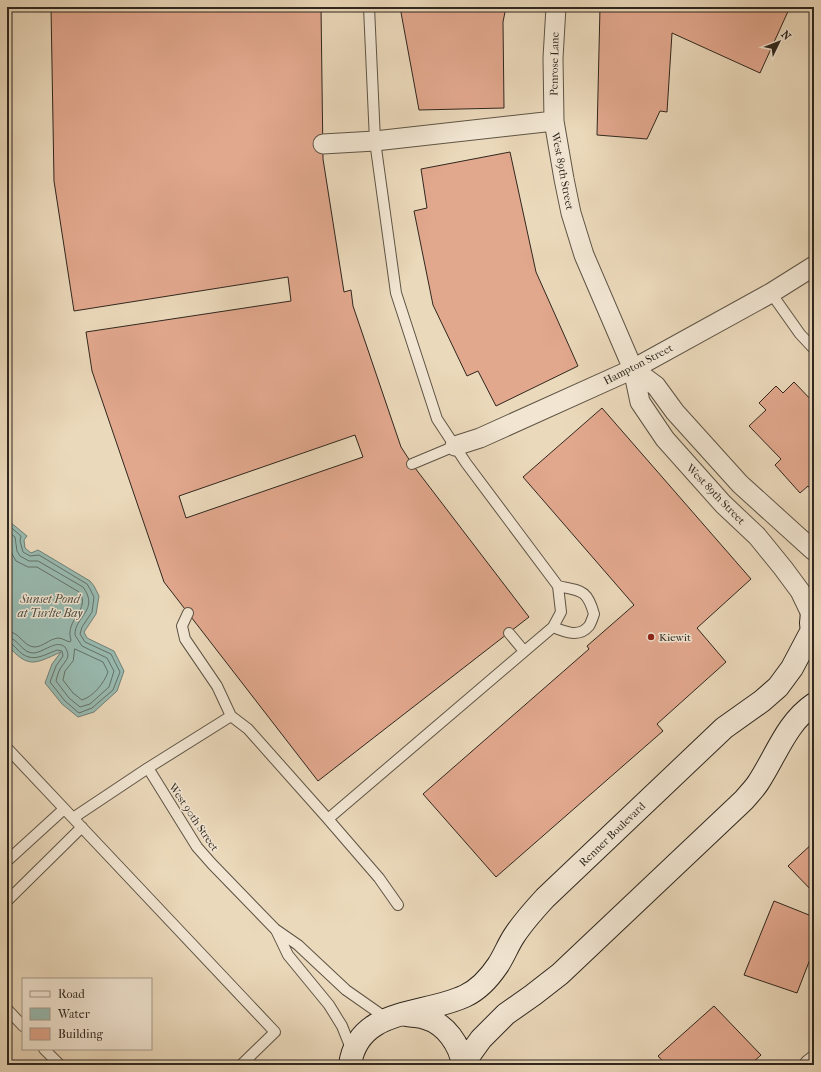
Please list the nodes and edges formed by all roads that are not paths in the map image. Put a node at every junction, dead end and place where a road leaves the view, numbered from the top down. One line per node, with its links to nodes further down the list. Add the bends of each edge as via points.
1 (369, 7): 4 (lane)
2 (556, 7): 3 (street, Penrose Lane, via 553,58)
3 (554, 121): 4 (street, West 89th Street); 9 (street, West 89th Street, via 572,213 584,255)
4 (375, 141): 5 (street, West 89th Street); 10 (lane, via 396,293 437,419)
5 (323, 144)
6 (814, 266): 7 (street, Hampton Street)
7 (771, 293): 8 (lane); 9 (street, Hampton Street)
8 (814, 349)
9 (632, 369): 10 (street, Hampton Street, via 480,438); 12 (street, via 656,386 740,484); 15 (street, West 89th Street, via 640,402 665,439 723,504 757,536 783,568 800,591)
10 (455, 446): 11 (lane); 13 (lane)
11 (412, 464)
12 (814, 551)
13 (558, 586): 16 (lane, via 561,612); 16 (lane, via 580,590 591,600 594,614 589,626 579,633 566,633)
14 (188, 613): 20 (lane, via 182,626 185,639 216,686)
15 (812, 623): 32 (main road, Renner Boulevard, via 792,668 778,687 762,702 724,728 545,898 513,937 488,978 467,996 444,1005)
16 (553, 627): 18 (lane)
17 (509, 633): 18 (lane)
18 (524, 651): 25 (lane)
19 (814, 704): 37 (main road, via 786,733 758,783 744,800 560,974 506,1014 481,1039)
20 (231, 716): 22 (lane); 25 (lane, via 248,729)
21 (7, 748): 23 (lane)
22 (148, 768): 24 (lane); 30 (lane, West 90th Street, via 197,847)
23 (64, 809): 24 (lane); 27 (lane)
24 (73, 818): 26 (lane)
25 (328, 819): 29 (lane)
26 (82, 827): 28 (lane); 39 (lane, via 275,1032)
27 (7, 861)
28 (7, 901)
29 (398, 905)
30 (275, 929): 32 (lane, West 90th Street, via 298,945 346,990); 36 (lane, West 90th Street, via 288,955 329,1005 342,1026)
31 (7, 1009): 33 (lane)
32 (394, 1016): 36 (main road, via 374,1025 362,1036); 37 (main road, via 426,1018 442,1027 452,1037)
33 (22, 1025)
34 (45, 1050): 38 (lane)
35 (814, 1061): 40 (street)
36 (351, 1062)
37 (463, 1064)
38 (60, 1065)
39 (241, 1065)
40 (809, 1065)

